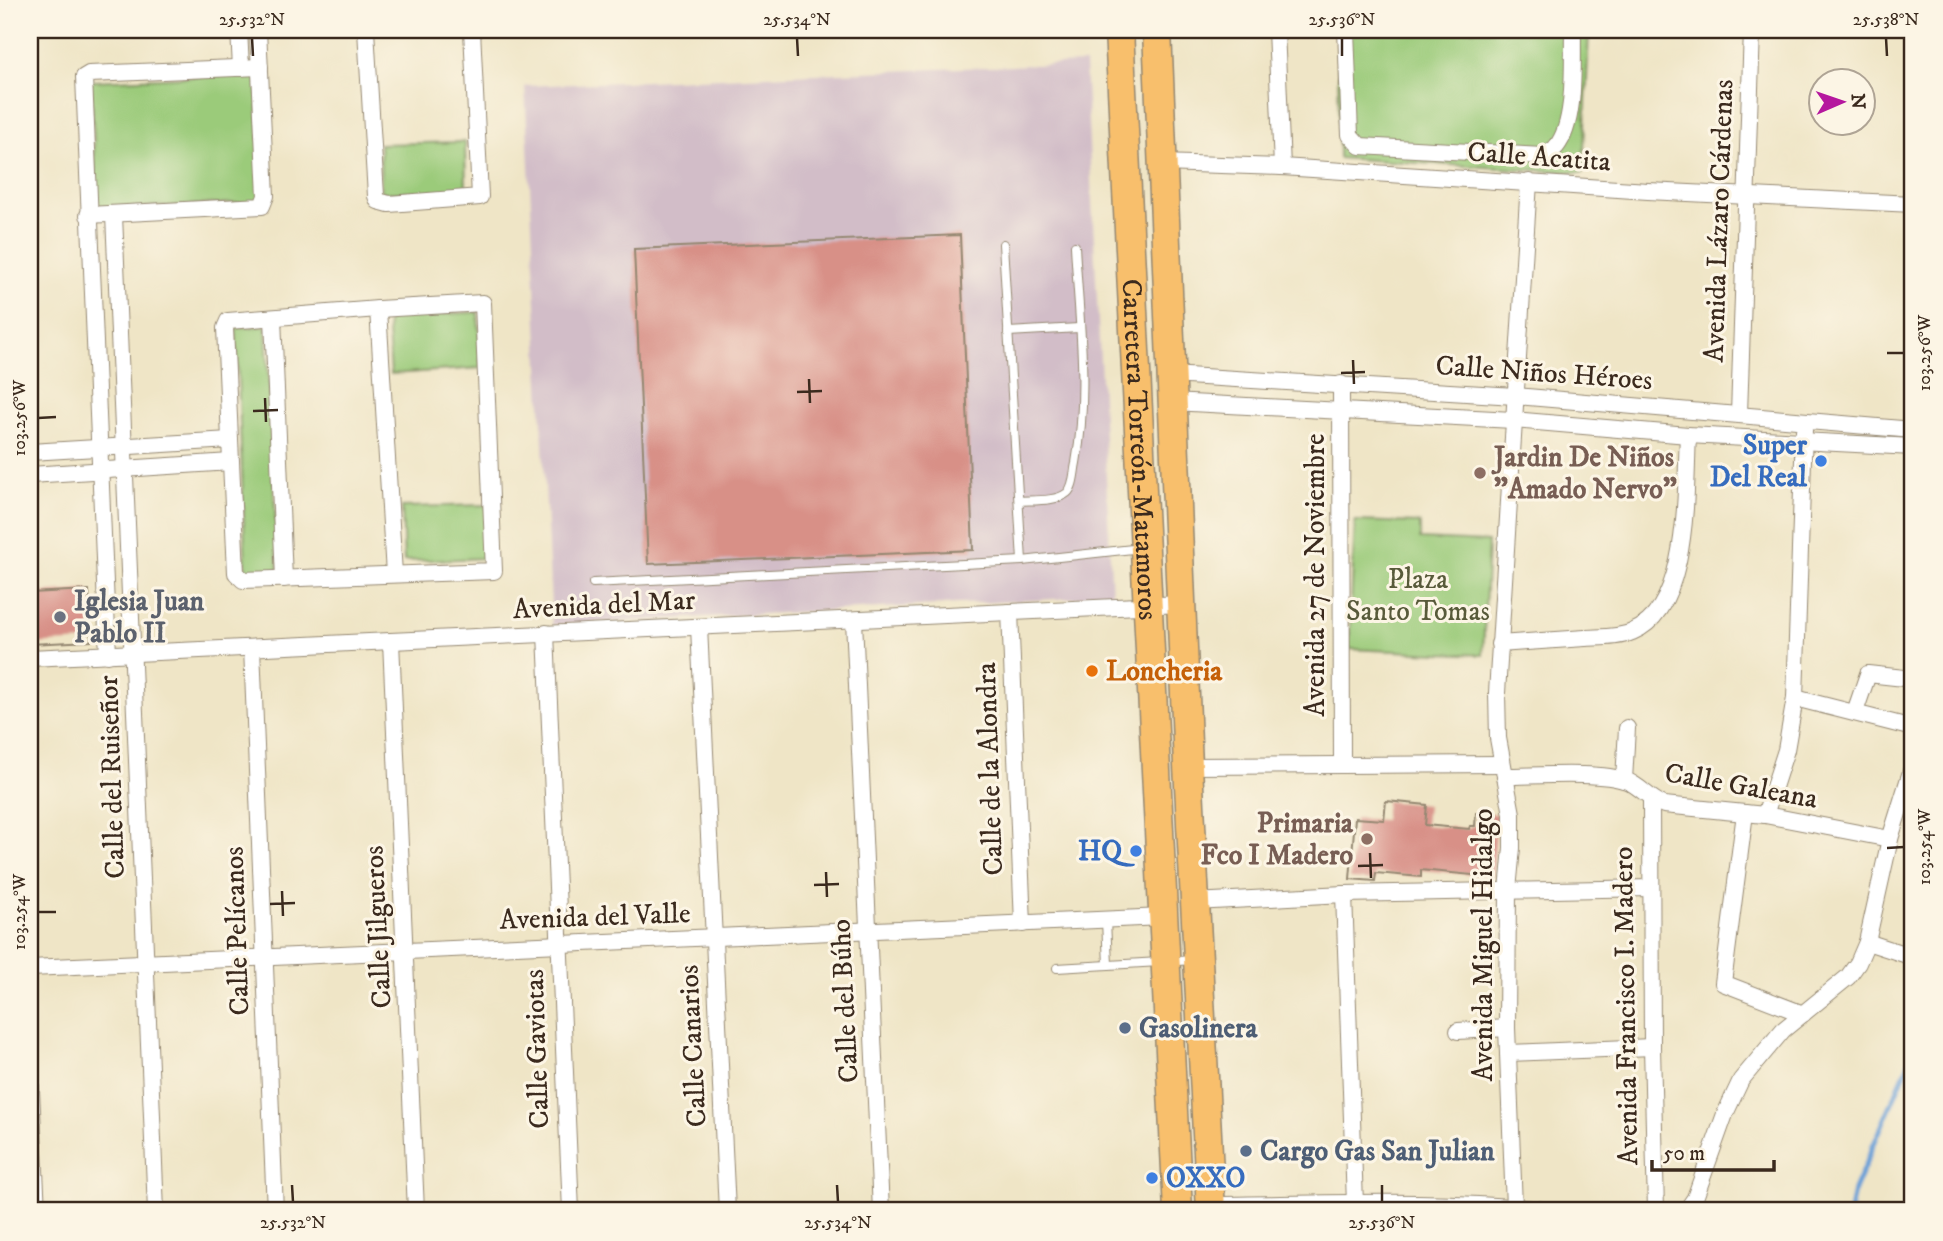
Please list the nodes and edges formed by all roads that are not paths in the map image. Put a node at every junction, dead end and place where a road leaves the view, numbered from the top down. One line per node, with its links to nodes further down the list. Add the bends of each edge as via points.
1 (239, 30): 12 (street)
2 (258, 30): 11 (street)
3 (366, 30): 4 (street, via 376,197 389,204 480,197)
4 (472, 30)
5 (1119, 30): 46 (highway, Carretera Torreón-Matamoros)
6 (1157, 30): 13 (highway)
7 (1276, 30): 14 (street)
8 (1573, 30): 10 (street, via 1565,132 1555,149 1542,156 1360,146 1350,135)
9 (1752, 30): 16 (street, Avenida Lázaro Cárdenas)
10 (1346, 34)
11 (260, 67): 12 (street); 19 (street, via 266,196 262,206)
12 (241, 68): 18 (street, Calle del Ruiseñor, via 86,74)
13 (1162, 163): 14 (street, Calle Acatita); 27 (highway)
14 (1282, 167): 15 (street, Calle Acatita)
15 (1529, 182): 16 (street, Calle Acatita); 28 (street, Avenida Miguel Hidalgo)
16 (1746, 194): 17 (street, Calle Acatita); 30 (street, Avenida Lázaro Cárdenas)
17 (1913, 204)
18 (88, 215): 19 (street); 38 (street, Calle del Ruiseñor)
19 (114, 215): 37 (street, Calle del Ruiseñor)
20 (1003, 244): 25 (lane)
21 (1075, 246): 24 (lane)
22 (378, 309): 23 (street); 48 (street); 48 (street, via 483,303 494,571)
23 (273, 318): 35 (street, via 226,324); 49 (street)
24 (1079, 328): 25 (lane); 45 (lane, via 1083,415 1073,483 1068,493 1059,497)
25 (1008, 331): 45 (lane)
26 (1341, 384): 27 (street, Calle Niños Héroes); 28 (street, Calle Niños Héroes); 29 (street, Avenida 27 de Noviembre)
27 (1171, 388): 29 (street, Calle Niños Héroes); 51 (highway)
28 (1515, 396): 30 (street, Calle Niños Héroes); 31 (street, Avenida Miguel Hidalgo)
29 (1340, 410): 31 (street, Calle Niños Héroes); 68 (street, Avenida 27 de Noviembre)
30 (1739, 414): 32 (street, Calle Niños Héroes)
31 (1513, 420): 34 (street, Calle Niños Héroes); 58 (street, Avenida Miguel Hidalgo)
32 (1804, 420): 33 (street, Calle Niños Héroes); 36 (street)
33 (1913, 430)
34 (1688, 435): 36 (street, Calle Niños Héroes); 58 (street, via 1679,562 1672,587 1647,624 1632,633 1610,637)
35 (230, 440): 37 (street); 41 (street)
36 (1804, 440): 39 (street, Calle Niños Héroes); 64 (street)
37 (125, 446): 38 (street); 42 (street, Calle del Ruiseñor)
38 (100, 447): 40 (street); 43 (street, Calle del Ruiseñor)
39 (1913, 447)
40 (30, 452)
41 (231, 462): 42 (street); 49 (street, via 236,573 243,580)
42 (126, 469): 43 (street); 60 (street, Calle del Ruiseñor)
43 (101, 471): 44 (street); 61 (street, Calle del Ruiseñor)
44 (30, 475)
45 (1019, 501): 47 (lane)
46 (1144, 548): 47 (lane); 52 (highway, Carretera Torreón-Matamoros)
47 (1022, 561): 50 (lane)
48 (394, 574): 49 (street)
49 (284, 579)
50 (593, 583)
51 (1181, 604): 52 (street, Avenida del Mar); 70 (highway)
52 (1148, 606): 53 (street, Avenida del Mar); 81 (highway, Carretera Torreón-Matamoros)
53 (1010, 612): 54 (street, Avenida del Mar); 83 (street, Calle de la Alondra)
54 (853, 620): 55 (street, Avenida del Mar); 84 (street, Calle del Búho)
55 (699, 627): 56 (street, Avenida del Mar); 85 (street, Calle Canarios)
56 (546, 634): 57 (street, Avenida del Mar); 87 (street, Calle Gaviotas)
57 (391, 641): 59 (street, Avenida del Mar); 88 (street, Calle Jilgueros)
58 (1499, 644): 71 (street, Avenida Miguel Hidalgo, via 1498,738)
59 (252, 648): 60 (street, Avenida del Mar); 89 (street, Calle Pelícanos)
60 (133, 653): 61 (street, Avenida del Mar); 92 (street, Calle del Ruiseñor)
61 (108, 655): 62 (street, Avenida del Mar)
62 (30, 659)
63 (1913, 679): 65 (street, via 1868,674)
64 (1795, 698): 65 (street); 75 (street, via 1789,737)
65 (1855, 712): 67 (street)
66 (1627, 728): 72 (street)
67 (1913, 728)
68 (1342, 765): 70 (street, Calle Galeana); 71 (street, Calle Galeana)
69 (1913, 765): 76 (street)
70 (1188, 766): 80 (highway)
71 (1503, 770): 72 (street, Calle Galeana); 78 (street, Avenida Miguel Hidalgo, via 1512,814)
72 (1624, 780): 73 (street, Calle Galeana)
73 (1651, 800): 74 (street, Calle Galeana); 77 (street, Avenida Francisco I. Madero)
74 (1745, 813): 75 (street, Calle Galeana); 97 (street, via 1723,984)
75 (1765, 815): 76 (street, Calle Galeana)
76 (1890, 839): 86 (street)
77 (1651, 888): 78 (street); 100 (street, Avenida Francisco I. Madero)
78 (1508, 890): 79 (street); 98 (street, Avenida Miguel Hidalgo)
79 (1344, 894): 80 (street); 103 (street)
80 (1194, 902): 91 (highway)
81 (1163, 917): 82 (street, Avenida del Valle); 93 (highway, Carretera Torreón-Matamoros)
82 (1106, 920): 83 (street, Avenida del Valle); 94 (lane)
83 (1023, 924): 84 (street, Avenida del Valle)
84 (868, 932): 85 (street, Avenida del Valle); 113 (street, Calle del Búho)
85 (714, 938): 87 (street, Avenida del Valle); 112 (street, Calle Canarios)
86 (1867, 942): 90 (street); 97 (street, via 1848,977)
87 (559, 945): 88 (street, Avenida del Valle); 111 (street, Calle Gaviotas)
88 (406, 951): 89 (street, Avenida del Valle); 110 (street, Calle Jilgueros)
89 (265, 957): 92 (street, Avenida del Valle); 109 (street, Calle Pelícanos)
90 (1913, 957)
91 (1197, 960): 93 (lane); 105 (highway)
92 (145, 962): 95 (street, Avenida del Valle); 108 (street, Calle del Ruiseñor)
93 (1165, 962): 94 (lane); 114 (highway, Carretera Torreón-Matamoros)
94 (1108, 965): 96 (lane)
95 (30, 968)
96 (1057, 968)
97 (1803, 1014): 117 (street, via 1783,1030 1741,1080)
98 (1507, 1028): 99 (street); 101 (street, Avenida Miguel Hidalgo)
99 (1458, 1031)
100 (1651, 1046): 101 (street); 116 (street, Avenida Francisco I. Madero)
101 (1508, 1053): 104 (street, Avenida Miguel Hidalgo)
102 (30, 1070): 107 (street)
103 (1355, 1204): 105 (street); 106 (street)
104 (1514, 1207): 106 (street); 115 (street)
105 (1211, 1208)
106 (1387, 1208)
107 (37, 1211)
108 (156, 1211)
109 (275, 1211)
110 (416, 1211)
111 (570, 1211)
112 (727, 1211)
113 (881, 1211)
114 (1178, 1211)
115 (1553, 1211)
116 (1656, 1211)
117 (1686, 1211)

